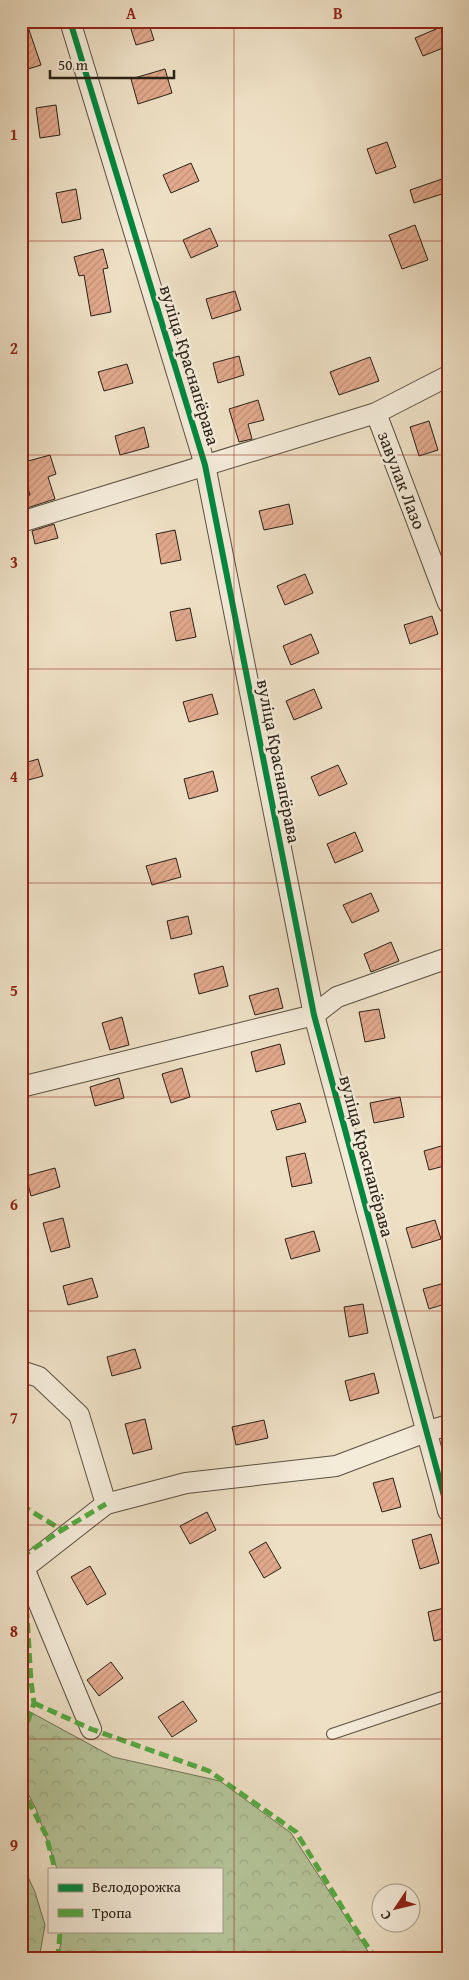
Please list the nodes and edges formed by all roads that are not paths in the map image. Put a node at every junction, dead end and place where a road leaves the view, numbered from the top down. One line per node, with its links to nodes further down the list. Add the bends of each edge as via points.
1 (70, 21): 4 (street, вуліца Краснапёрава)
2 (448, 376): 3 (street)
3 (376, 413): 4 (street); 6 (street, завулак Лазо)
4 (205, 465): 5 (street); 8 (street, вуліца Краснапёрава)
5 (21, 522)
6 (448, 603)
7 (448, 958): 8 (street, via 337,997)
8 (314, 1015): 9 (street); 12 (street, вуліца Краснапёрава)
9 (21, 1087)
10 (21, 1371): 13 (street, via 39,1377 79,1414)
11 (448, 1425): 12 (street)
12 (426, 1432): 13 (street, via 336,1466 186,1483); 14 (street, вуліца Краснапёрава)
13 (106, 1504): 16 (street, via 24,1568)
14 (448, 1511)
15 (448, 1695): 17 (lane)
16 (91, 1729)
17 (332, 1734)

